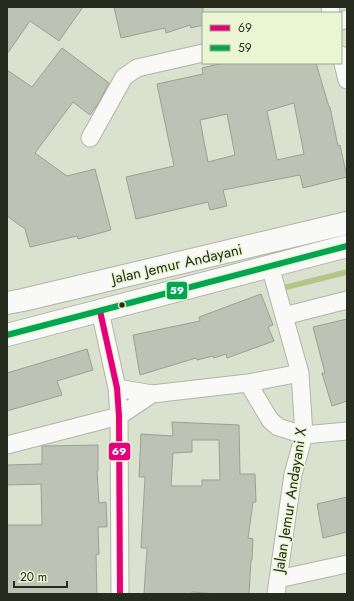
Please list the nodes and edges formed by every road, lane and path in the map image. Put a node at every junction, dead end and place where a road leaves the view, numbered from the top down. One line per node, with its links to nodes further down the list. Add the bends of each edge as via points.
1 (202, 53): 4 (street, via 137,68 124,77)
2 (342, 59): 3 (street)
3 (347, 80)
4 (90, 138)
5 (347, 223): 8 (main road, Jalan Jemur Andayani)
6 (347, 246): 7 (main road, Jalan Jemur Andayani)
7 (270, 266): 10 (main road, Jalan Jemur Andayani); 11 (street, Jalan Jemur Andayani X)
8 (12, 297)
9 (347, 300): 11 (street)
10 (100, 311): 12 (main road, Jalan Jemur Andayani); 15 (street)
11 (284, 316): 13 (street, Jalan Jemur Andayani X)
12 (7, 335)
13 (300, 373): 14 (street); 19 (street, Jalan Jemur Andayani X)
14 (248, 383): 16 (street); 19 (street, via 270,420 278,428)
15 (117, 388): 16 (street); 17 (street)
16 (152, 394): 17 (street)
17 (119, 416): 20 (street); 23 (street)
18 (347, 431): 19 (street)
19 (304, 435): 22 (street, Jalan Jemur Andayani X, via 293,474)
20 (7, 445)
21 (347, 564): 22 (street)
22 (277, 587)
23 (120, 594)

